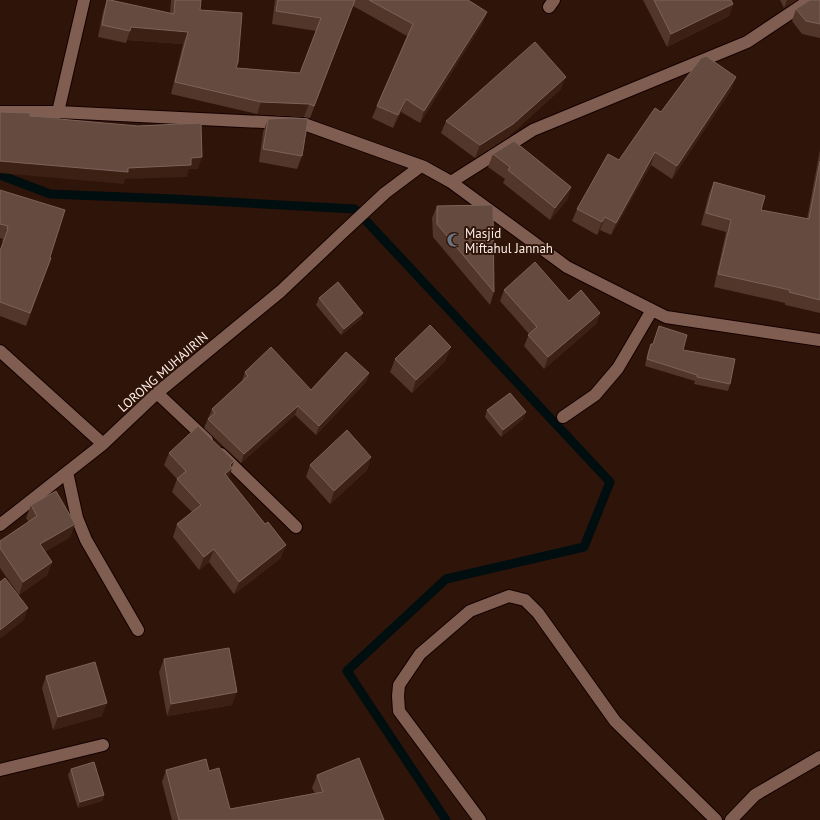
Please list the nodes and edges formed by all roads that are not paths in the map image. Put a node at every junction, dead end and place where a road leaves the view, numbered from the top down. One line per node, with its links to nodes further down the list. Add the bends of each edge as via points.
1 (84, 0): 4 (street)
2 (810, 0): 6 (street, via 747,42 533,130)
3 (0, 112): 4 (street)
4 (58, 112): 5 (street, via 304,124)
5 (420, 166): 6 (street); 10 (street, LORONG MUHAJIRIN, via 385,193 281,291)
6 (451, 182): 7 (street, via 567,267)
7 (652, 310): 8 (street, via 666,317); 11 (street, via 618,368 595,395)
8 (820, 340)
9 (0, 351): 12 (street)
10 (157, 392): 12 (street, LORONG MUHAJIRIN); 15 (street)
11 (563, 417)
12 (103, 444): 13 (street, LORONG MUHAJIRIN)
13 (68, 472): 14 (street, LORONG MUHAJIRIN); 16 (street, via 77,518 86,540)
14 (0, 525)
15 (296, 527)
16 (138, 630)
17 (104, 745): 19 (street)
18 (820, 757): 22 (street, via 755,795)
19 (0, 770)
20 (480, 820): 21 (street, via 399,711 399,685 420,654 470,611 509,596 525,600 538,614 615,722)
21 (716, 820)
22 (731, 820)

